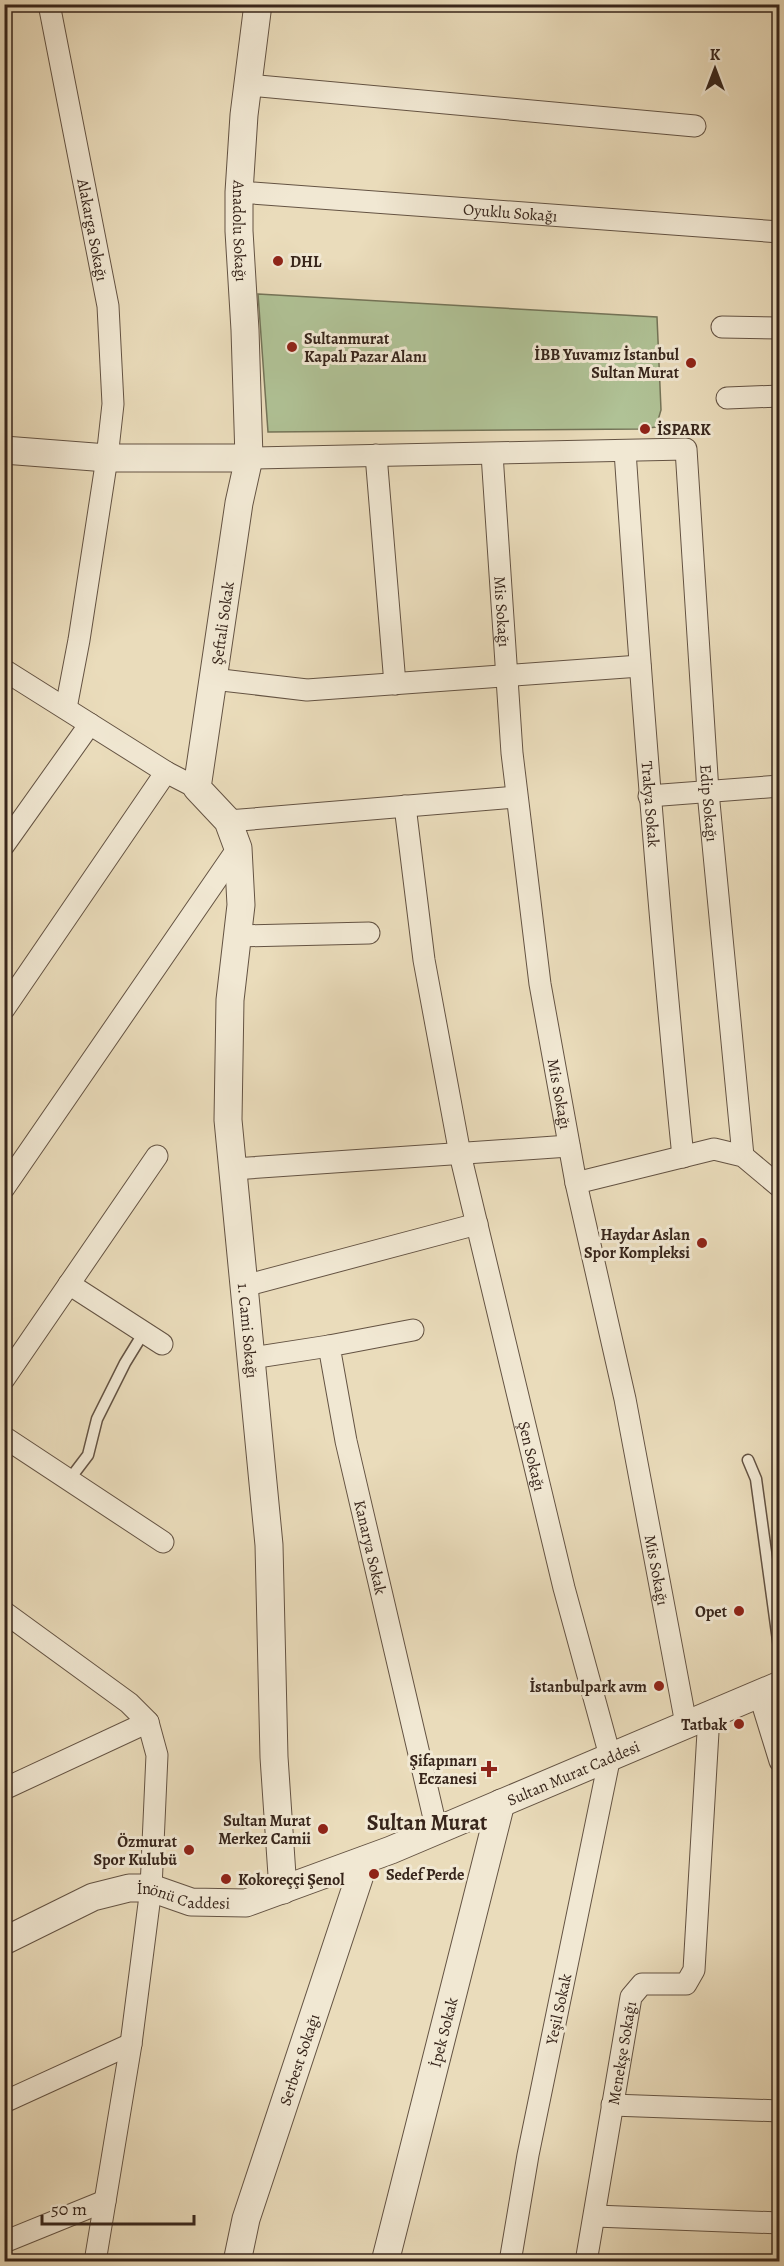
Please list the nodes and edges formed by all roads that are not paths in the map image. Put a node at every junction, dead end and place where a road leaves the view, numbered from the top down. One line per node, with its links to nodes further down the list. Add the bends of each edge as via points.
1 (49, 4): 15 (street, Alakarga Sokağı, via 108,306 113,404)
2 (258, 4): 3 (street, Anadolu Sokağı)
3 (248, 85): 4 (street); 5 (street, Anadolu Sokağı)
4 (696, 126)
5 (239, 192): 6 (street, Oyuklu Sokağı); 16 (street, Anadolu Sokağı)
6 (780, 232)
7 (722, 327): 8 (street)
8 (780, 328)
9 (780, 396): 10 (street)
10 (727, 398)
11 (4, 450): 15 (street)
12 (625, 452): 13 (street); 17 (street, Trakya Sokak); 27 (street, Edip Sokağı, via 686,449)
13 (492, 454): 14 (street); 19 (street, Mis Sokağı)
14 (376, 455): 16 (street); 21 (street)
15 (108, 458): 16 (street); 22 (street, Alakarga Sokağı)
16 (249, 458): 20 (street, Şeftali Sokak)
17 (640, 666): 19 (street); 28 (street, Trakya Sokak)
18 (4, 670): 22 (street)
19 (506, 676): 21 (street); 29 (street, Mis Sokağı)
20 (213, 679): 21 (street, via 307,690); 26 (street, Şeftali Sokak)
21 (395, 684)
22 (66, 708): 23 (street)
23 (90, 724): 24 (street); 32 (street)
24 (166, 772): 26 (street); 36 (street)
25 (780, 786): 27 (street)
26 (197, 788): 31 (street, 1. Cami Sokağı)
27 (708, 792): 28 (street); 40 (street, Edip Sokağı)
28 (649, 796): 41 (street, Trakya Sokak)
29 (516, 797): 30 (street); 37 (street, Mis Sokağı, via 540,984)
30 (405, 806): 31 (street); 38 (street, Şen Sokağı, via 424,960)
31 (228, 821): 33 (street, 1. Cami Sokağı)
32 (4, 845)
33 (238, 848): 35 (street, 1. Cami Sokağı); 45 (street)
34 (369, 933): 35 (street)
35 (238, 936): 42 (street, 1. Cami Sokağı, via 230,1000 228,1120)
36 (4, 1009)
37 (569, 1146): 38 (street); 43 (street, Mis Sokağı)
38 (460, 1154): 42 (street); 46 (street, Şen Sokağı)
39 (158, 1156): 47 (street)
40 (743, 1156): 41 (street, via 714,1149); 44 (street)
41 (683, 1157): 43 (street)
42 (233, 1169): 48 (street, 1. Cami Sokağı)
43 (576, 1183): 62 (street, Mis Sokağı)
44 (780, 1187)
45 (4, 1188)
46 (477, 1224): 48 (street); 64 (street, Şen Sokağı, via 564,1588)
47 (69, 1284): 50 (street); 54 (street)
48 (244, 1287): 53 (street, 1. Cami Sokağı)
49 (413, 1330): 52 (street)
50 (144, 1332): 51 (street); 57 (lane, via 97,1419 88,1455)
51 (162, 1344)
52 (329, 1346): 53 (street); 68 (street, Kanarya Sokak, via 346,1441)
53 (251, 1358): 71 (street, 1. Cami Sokağı, via 268,1545 274,1757)
54 (4, 1379)
55 (4, 1437): 57 (street)
56 (748, 1460): 60 (lane, via 756,1479)
57 (69, 1480): 58 (street)
58 (163, 1542)
59 (4, 1612): 63 (street, via 129,1703)
60 (780, 1655)
61 (770, 1689): 62 (street, Sultan Murat Caddesi); 65 (street)
62 (698, 1720): 64 (street, Sultan Murat Caddesi); 75 (street, Menekşe Sokağı, via 694,1970 686,1984 642,1984 631,1997)
63 (148, 1722): 66 (street); 70 (street, via 157,1755)
64 (610, 1756): 67 (street, Sultan Murat Caddesi); 84 (street, Yeşil Sokak)
65 (780, 1761)
66 (7, 1785)
67 (501, 1803): 68 (street, Sultan Murat Caddesi); 83 (street, İpek Sokak)
68 (437, 1831): 69 (street, Sultan Murat Caddesi)
69 (364, 1860): 71 (street, İnönü Caddesi); 82 (street, Serbest Sokağı, via 246,2219)
70 (151, 1888): 71 (street, İnönü Caddesi, via 190,1902 224,1903 246,1903); 72 (street, İnönü Caddesi, via 129,1888 93,1897); 73 (street)
71 (283, 1890)
72 (4, 1941)
73 (131, 2044): 74 (street); 77 (street)
74 (4, 2102)
75 (612, 2105): 76 (street); 78 (street, Menekşe Sokağı)
76 (780, 2111)
77 (105, 2200): 80 (street); 81 (street)
78 (595, 2216): 79 (street); 85 (street, Menekşe Sokağı)
79 (780, 2223)
80 (4, 2242)
81 (95, 2262)
82 (237, 2262)
83 (385, 2262)
84 (510, 2262)
85 (586, 2262)

